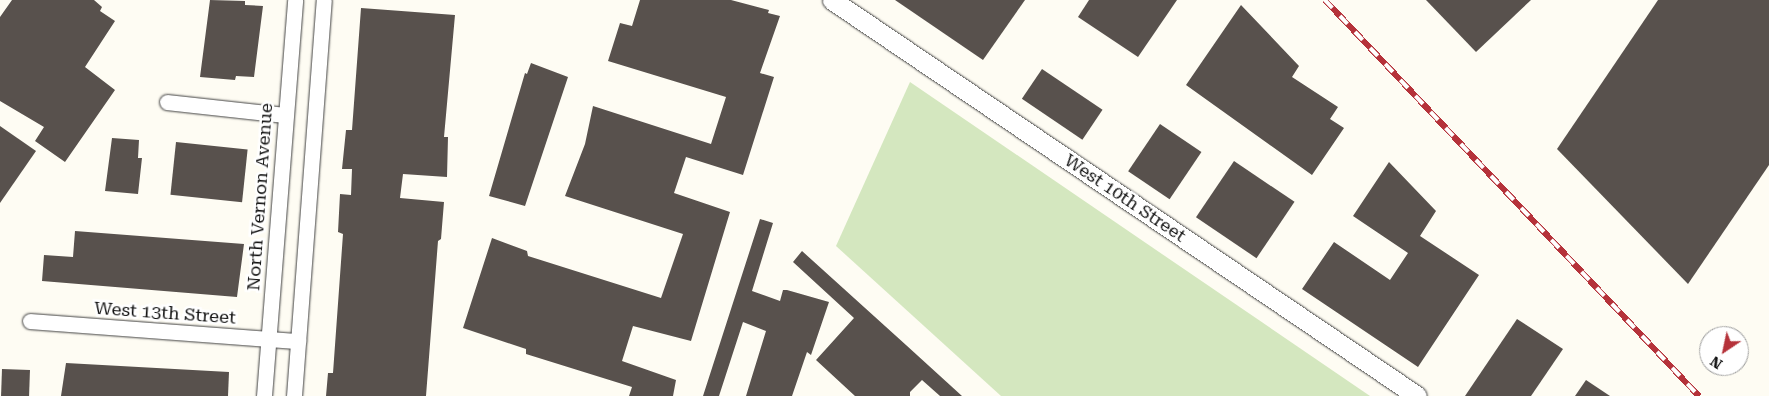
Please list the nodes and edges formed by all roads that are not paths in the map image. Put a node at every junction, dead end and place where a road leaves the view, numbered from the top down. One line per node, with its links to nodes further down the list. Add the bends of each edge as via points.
1 (295, 0): 5 (street, North Vernon Avenue)
2 (324, 0): 8 (street)
3 (832, 0): 11 (street, West 10th Street)
4 (167, 102): 5 (street)
5 (284, 115): 7 (street, North Vernon Avenue)
6 (30, 321): 7 (street, West 13th Street)
7 (269, 340): 8 (street, West 13th Street); 9 (street, North Vernon Avenue)
8 (298, 342): 10 (street)
9 (264, 396)
10 (294, 396)
11 (1417, 396)

